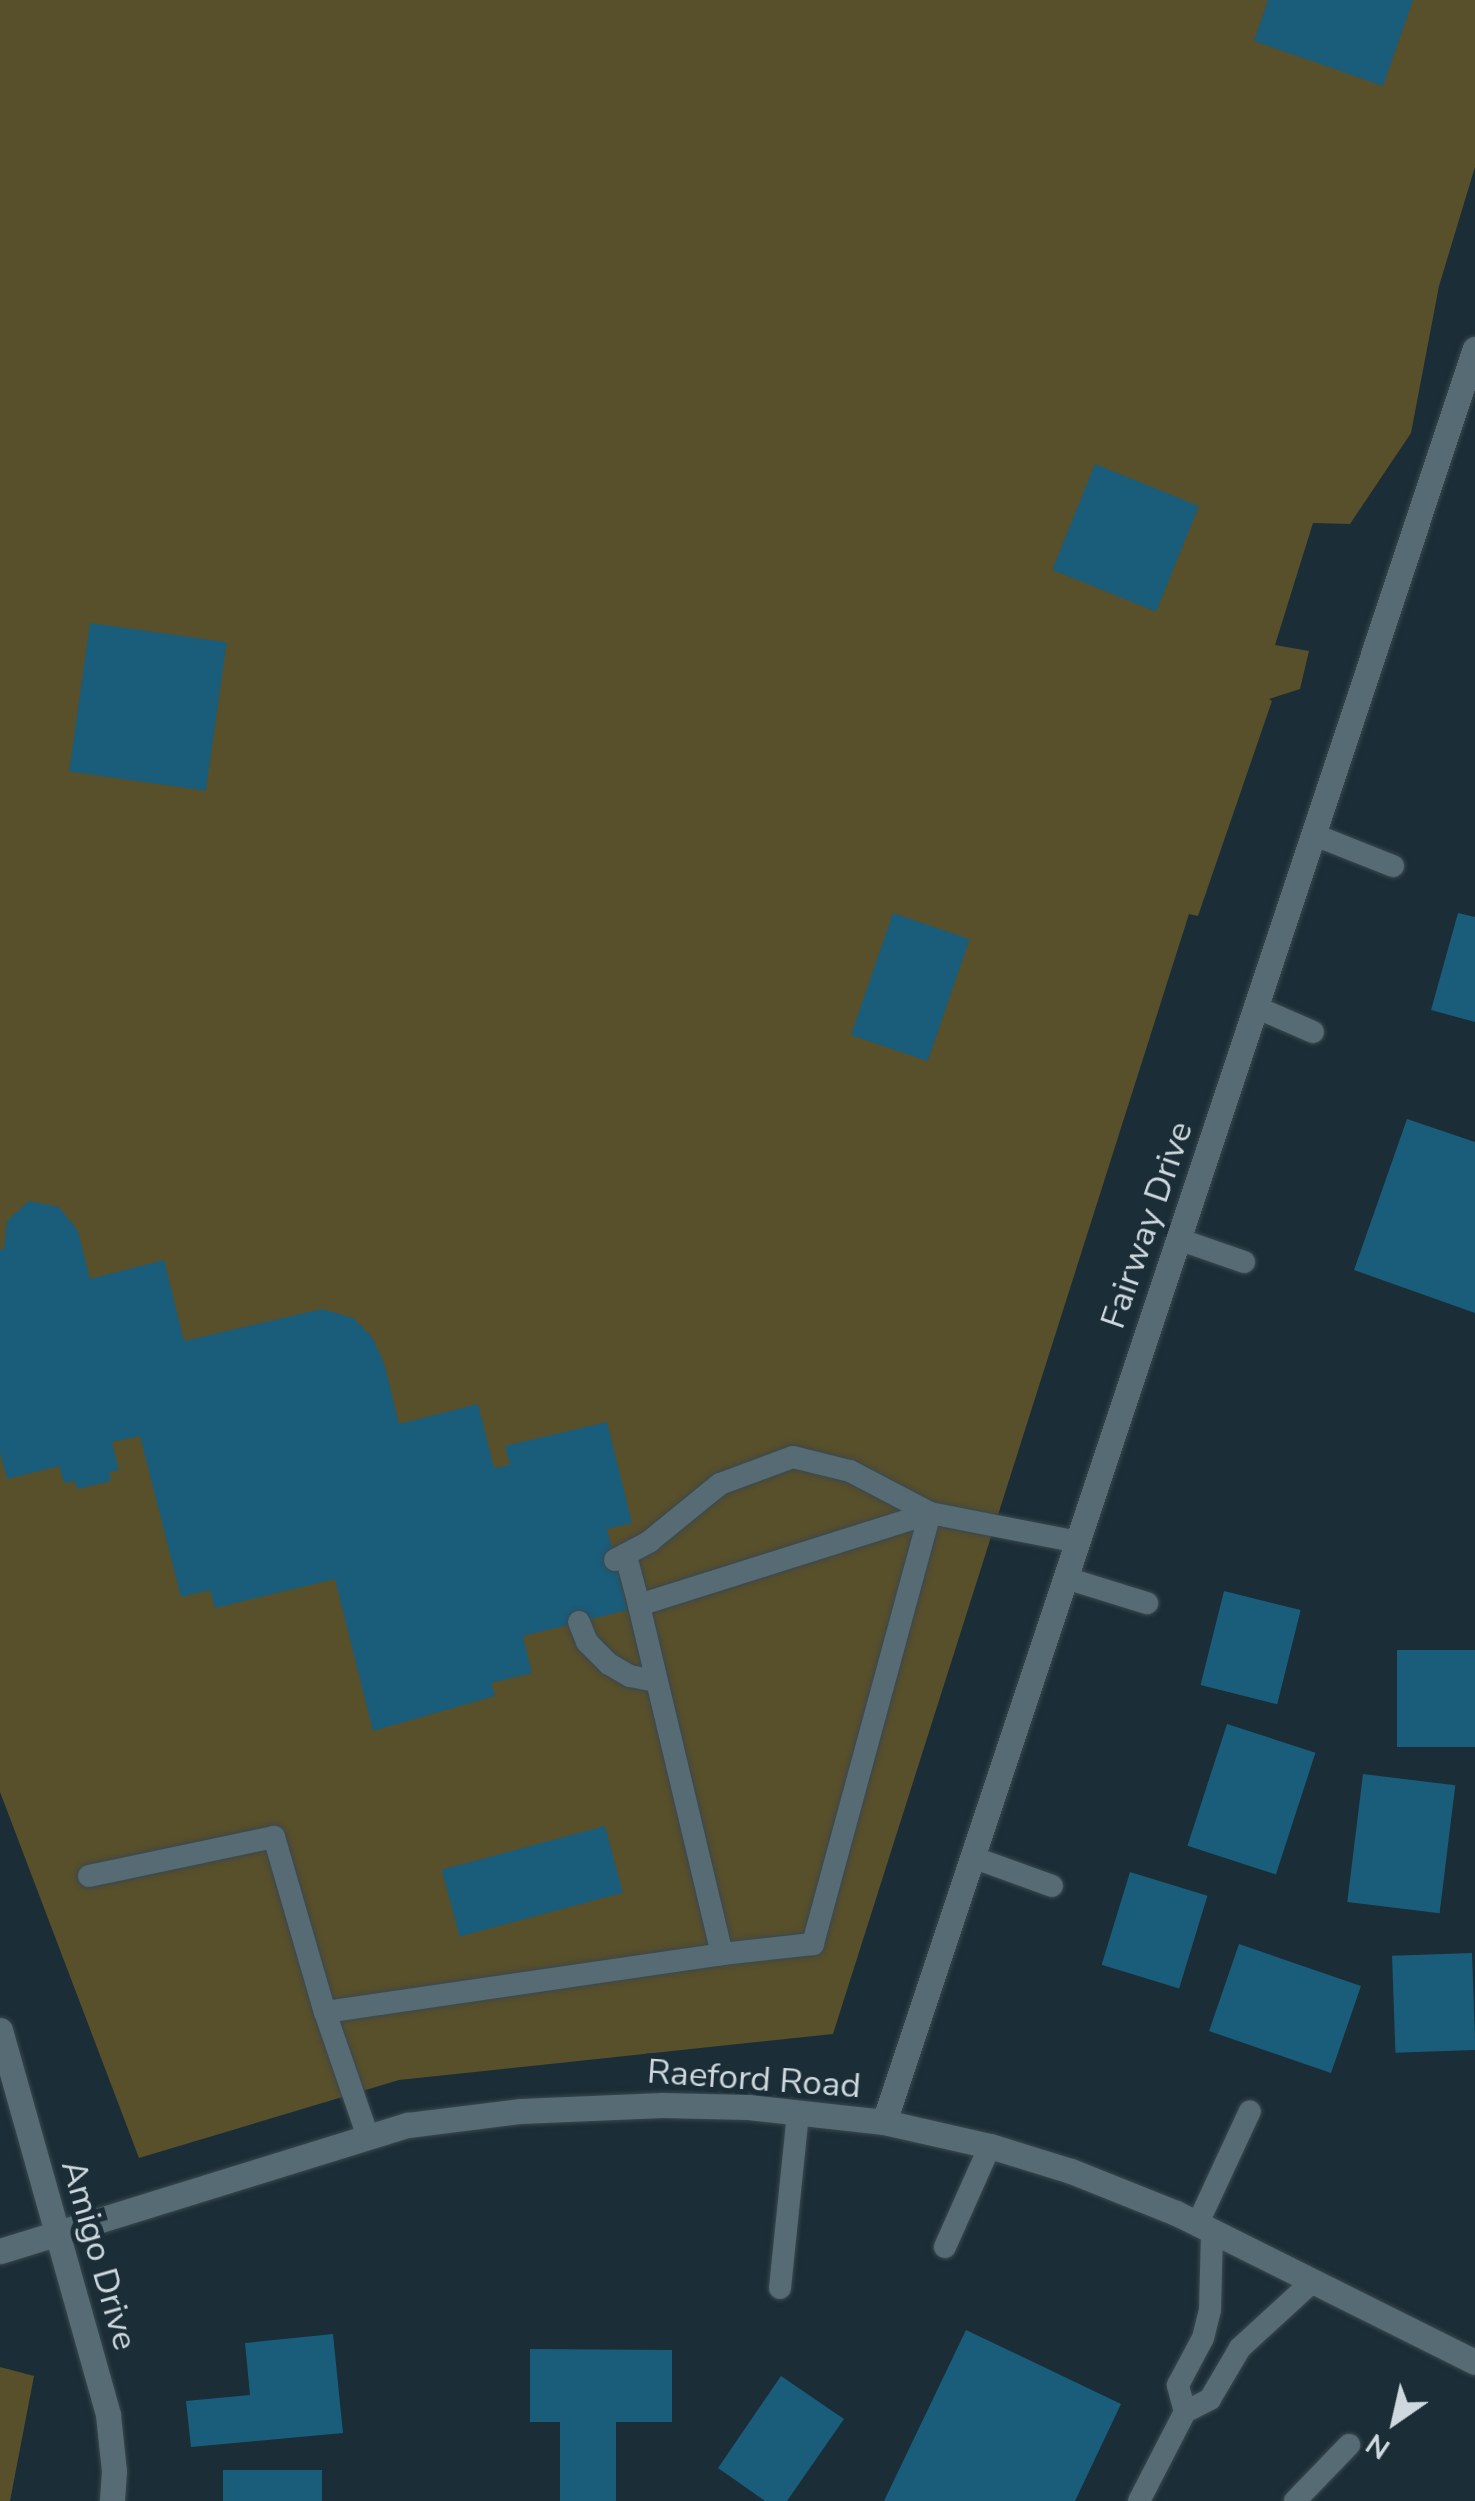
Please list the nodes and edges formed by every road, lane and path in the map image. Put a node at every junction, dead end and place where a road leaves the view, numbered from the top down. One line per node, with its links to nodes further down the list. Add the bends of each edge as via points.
1 (1475, 350): 2 (street, Fairway Drive)
2 (1315, 835): 3 (lane); 4 (street, Fairway Drive)
3 (1393, 866)
4 (1258, 1008): 5 (lane); 6 (street, Fairway Drive)
5 (1314, 1032)
6 (1178, 1240): 7 (lane); 9 (street, Fairway Drive)
7 (1244, 1262)
8 (930, 1513): 9 (lane); 12 (lane); 12 (lane, via 850,1471 794,1457 720,1484 621,1558); 18 (lane, via 814,1944)
9 (1078, 1542): 10 (street, Fairway Drive)
10 (1066, 1578): 11 (lane); 15 (street, Fairway Drive)
11 (1147, 1603)
12 (638, 1605): 14 (lane)
13 (579, 1622): 14 (lane, via 608,1664)
14 (656, 1681): 18 (lane)
15 (972, 1858): 17 (lane); 23 (street, Fairway Drive)
16 (89, 1876): 19 (lane, via 274,1837)
17 (1052, 1886)
18 (722, 1954): 19 (lane)
19 (325, 2012): 24 (lane)
20 (0, 2030): 27 (street, Amigo Drive)
21 (1250, 2111): 26 (lane)
22 (798, 2112): 23 (street, Raeford Road); 24 (street, Raeford Road, via 662,2105 521,2111 408,2125); 31 (lane)
23 (884, 2122): 25 (street, Raeford Road)
24 (368, 2137): 27 (street, Raeford Road)
25 (990, 2146): 26 (street, Raeford Road, via 1071,2171); 28 (lane)
26 (1205, 2227): 30 (street, Raeford Road); 33 (lane, via 1210,2310 1178,2384)
27 (56, 2234): 29 (street, Raeford Road); 35 (street, Amigo Drive, via 108,2415)
28 (946, 2248)
29 (0, 2251)
30 (1313, 2281): 32 (street, Raeford Road); 33 (lane, via 1240,2348 1210,2399)
31 (780, 2288)
32 (1475, 2362)
33 (1185, 2412): 36 (lane)
34 (1349, 2445): 37 (lane)
35 (112, 2501)
36 (1139, 2501)
37 (1295, 2501)

